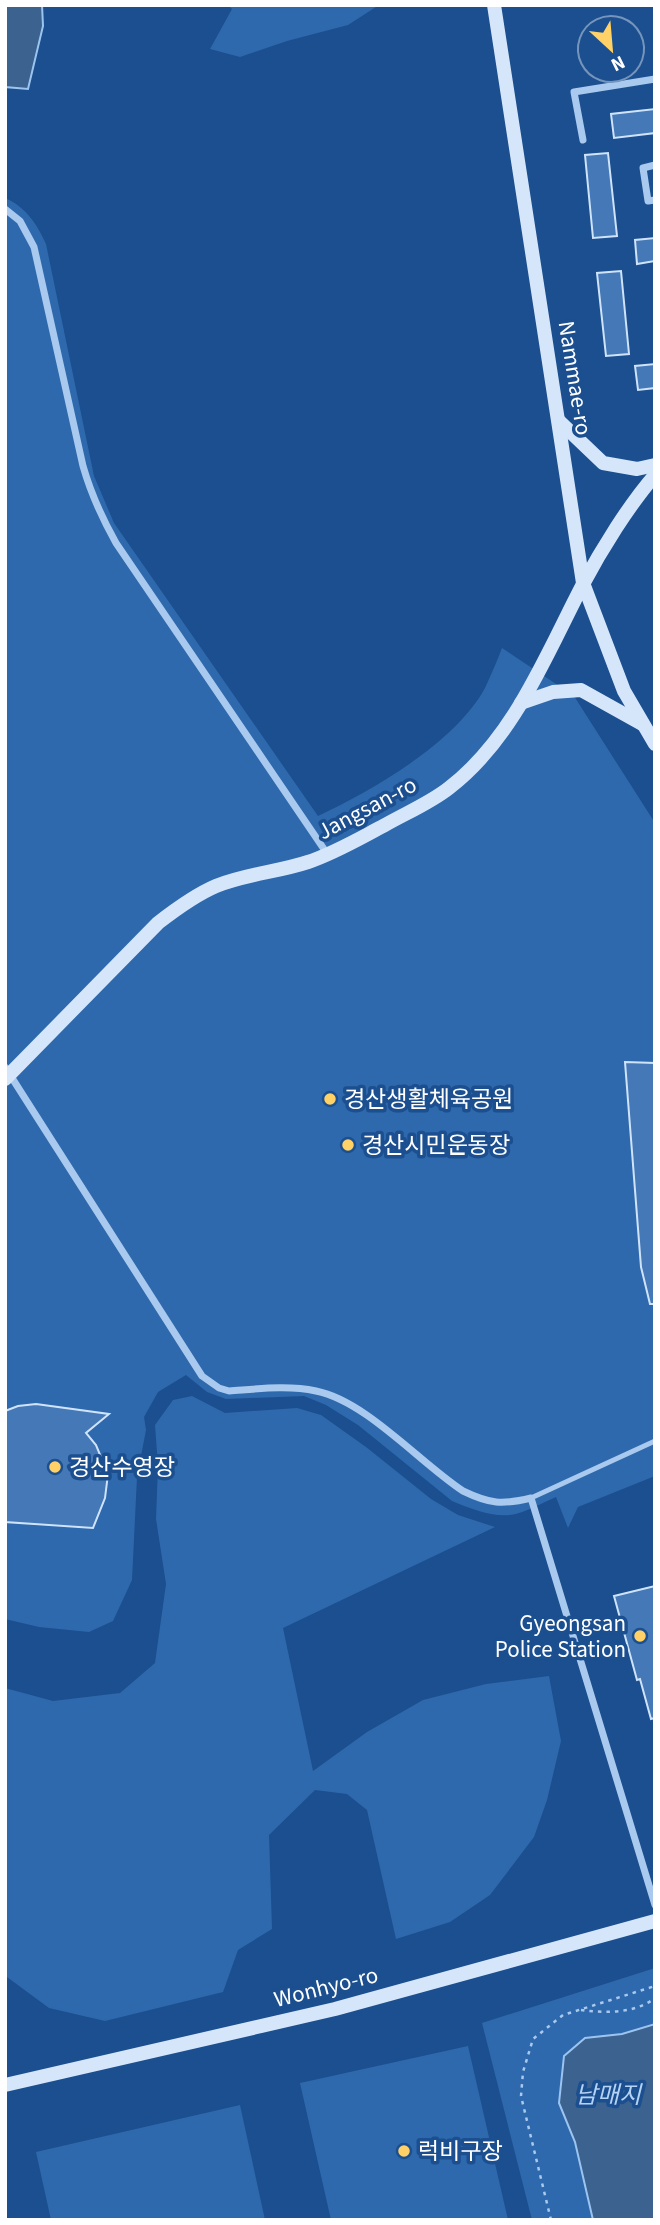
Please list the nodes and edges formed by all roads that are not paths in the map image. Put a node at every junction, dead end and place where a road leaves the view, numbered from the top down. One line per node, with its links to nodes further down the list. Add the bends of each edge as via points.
1 (494, 5): 7 (street, Nammae-ro)
2 (655, 79): 3 (street, via 574,92)
3 (583, 140)
4 (655, 165): 5 (street, via 643,167 648,201)
5 (655, 200)
6 (5, 209): 14 (street, via 20,221 34,247 83,466 104,522)
7 (558, 421): 8 (street, via 603,463 637,469); 10 (street, Nammae-ro)
8 (655, 465)
9 (655, 475): 10 (street, Jangsan-ro)
10 (583, 583): 11 (street, Jangsan-ro); 12 (street, Nammae-ro, via 621,683)
11 (521, 703): 12 (street, via 553,692 580,690); 14 (street, Jangsan-ro, via 489,750 447,790)
12 (642, 724): 13 (street, Nammae-ro)
13 (655, 744)
14 (328, 855): 15 (street, Jangsan-ro, via 218,885 176,909)
15 (7, 1073): 17 (street, via 202,1376 229,1391 297,1389 329,1395 356,1407 463,1491 504,1504)
16 (655, 1441): 17 (lane)
17 (530, 1498): 18 (street)
18 (655, 1905)
19 (655, 1921): 20 (street, Wonhyo-ro, via 335,2010)
20 (5, 2085)

